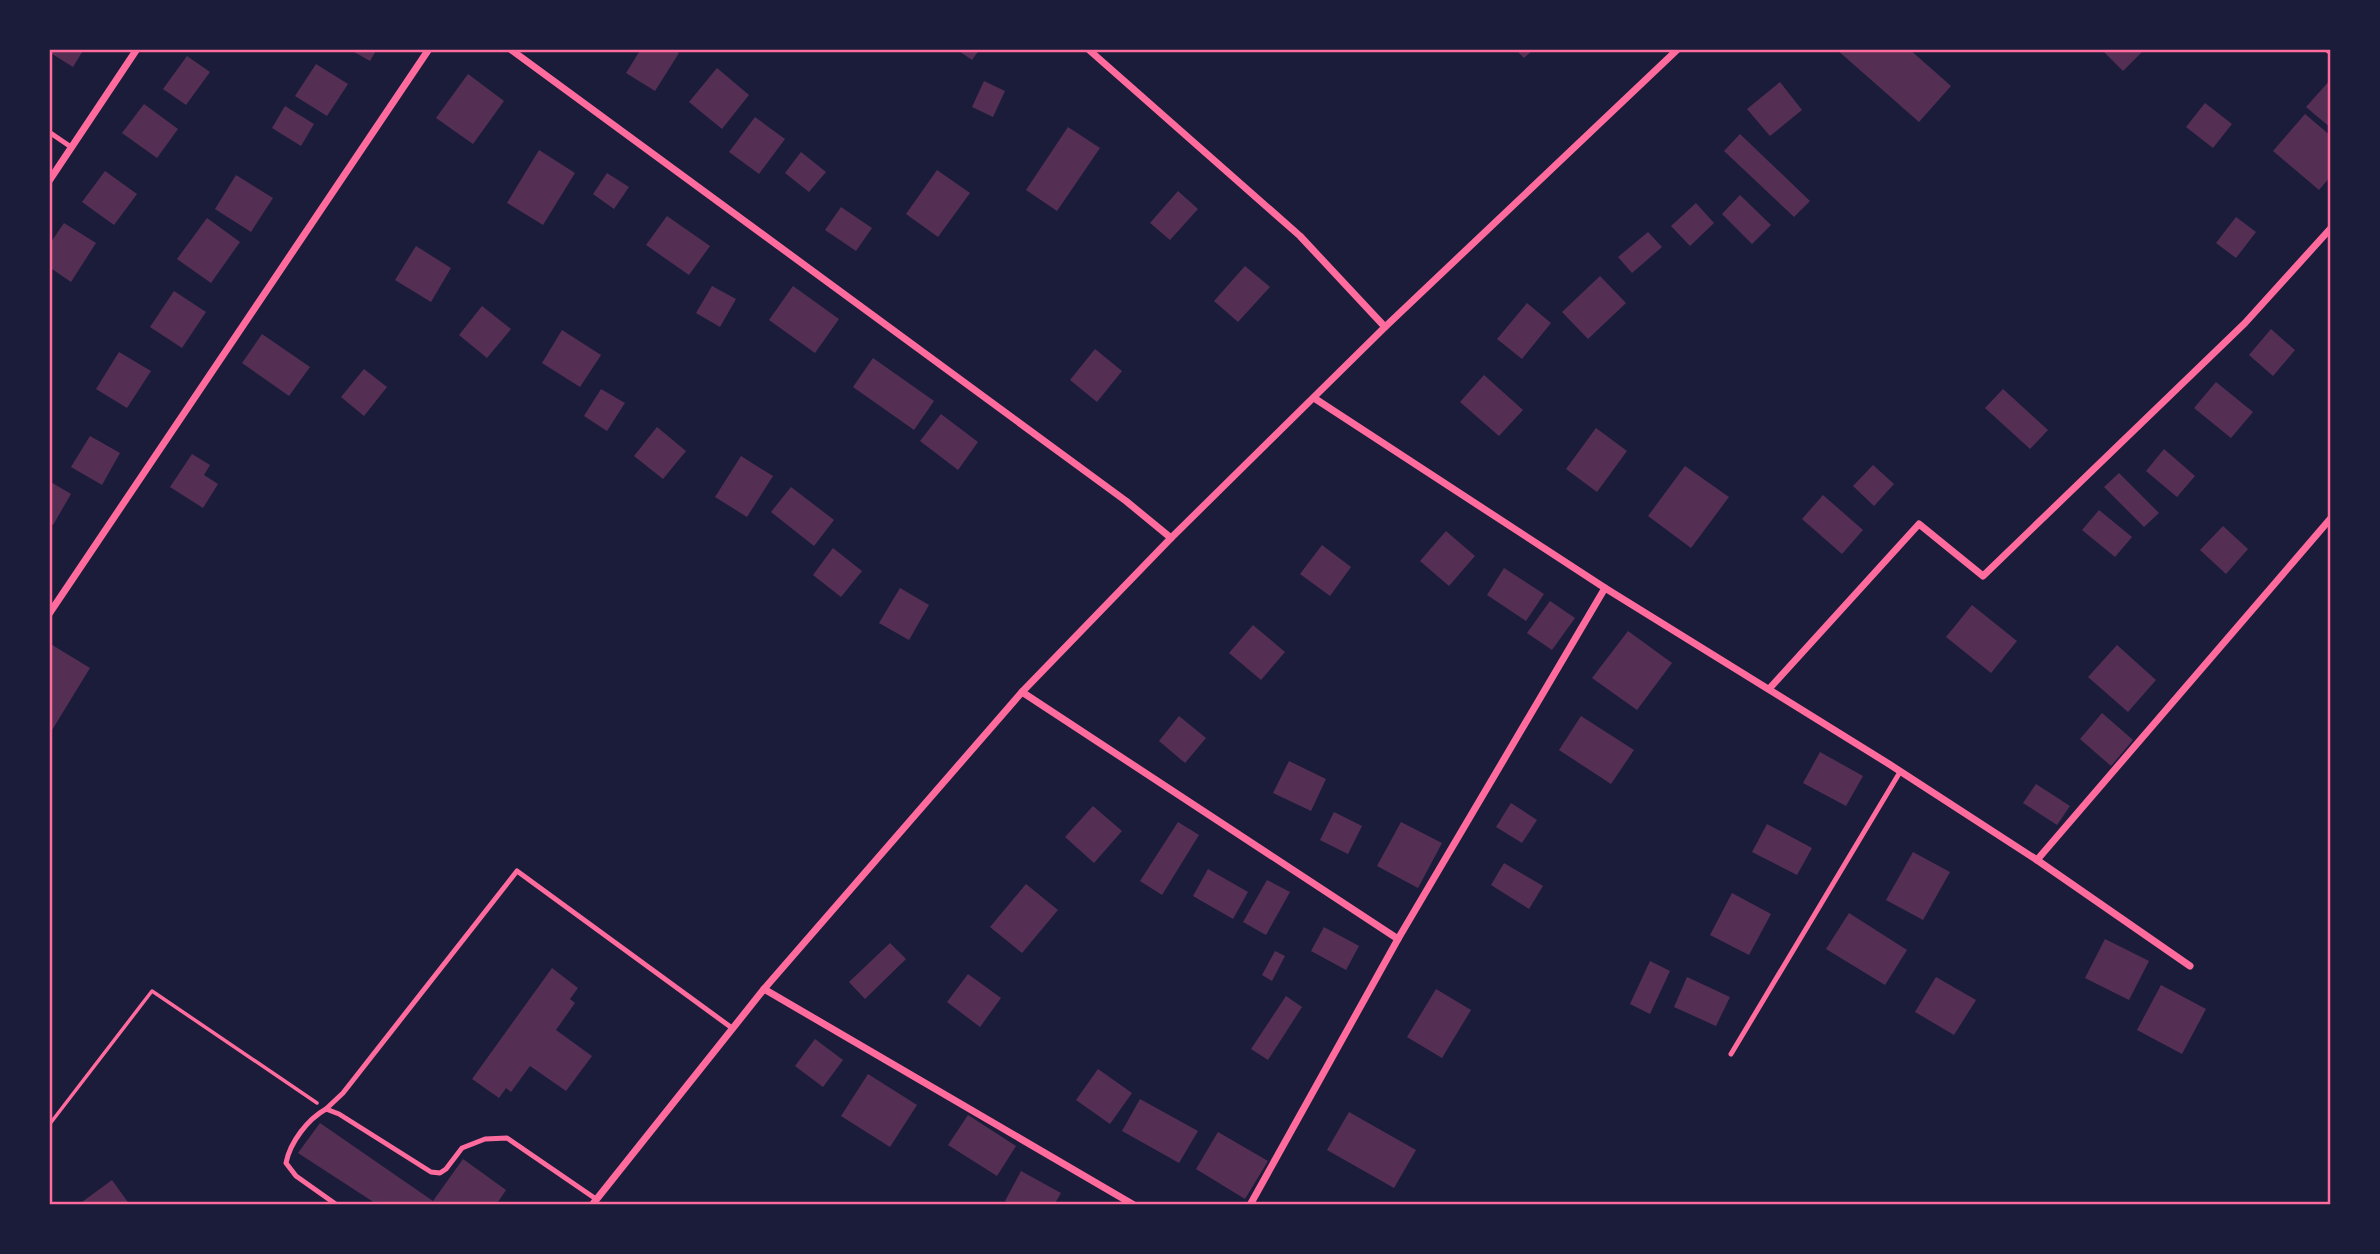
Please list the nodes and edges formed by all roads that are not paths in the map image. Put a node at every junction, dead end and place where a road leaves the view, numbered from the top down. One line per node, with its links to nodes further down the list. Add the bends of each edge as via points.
1 (137, 49): 9 (street)
2 (429, 49): 17 (street)
3 (510, 49): 15 (street)
4 (1088, 49): 12 (street, via 1300,236)
5 (1678, 49): 12 (street)
6 (2326, 49): 7 (lane)
7 (2331, 53)
8 (49, 132): 9 (lane)
9 (71, 147): 10 (street)
10 (49, 181)
11 (2331, 228): 18 (street, via 2245,323 1983,576 1919,524)
12 (1385, 327): 13 (street)
13 (1314, 398): 15 (street); 16 (street)
14 (2331, 518): 21 (street)
15 (1171, 538): 19 (street)
16 (1605, 588): 18 (street); 22 (street)
17 (49, 614)
18 (1769, 689): 20 (street)
19 (1022, 692): 22 (street); 24 (street)
20 (1900, 772): 21 (street); 26 (lane)
21 (2037, 860): 23 (street)
22 (1398, 939): 32 (street)
23 (2190, 966)
24 (764, 989): 25 (street); 31 (street)
25 (732, 1028): 27 (lane, via 517,871); 28 (street)
26 (1731, 1054)
27 (326, 1109): 28 (lane, via 431,1172 446,1169 462,1148 485,1139 507,1139); 29 (lane, via 314,1115 288,1151 286,1163 296,1176)
28 (594, 1202): 30 (street)
29 (337, 1205)
30 (605, 1205)
31 (1134, 1205)
32 (1250, 1205)

